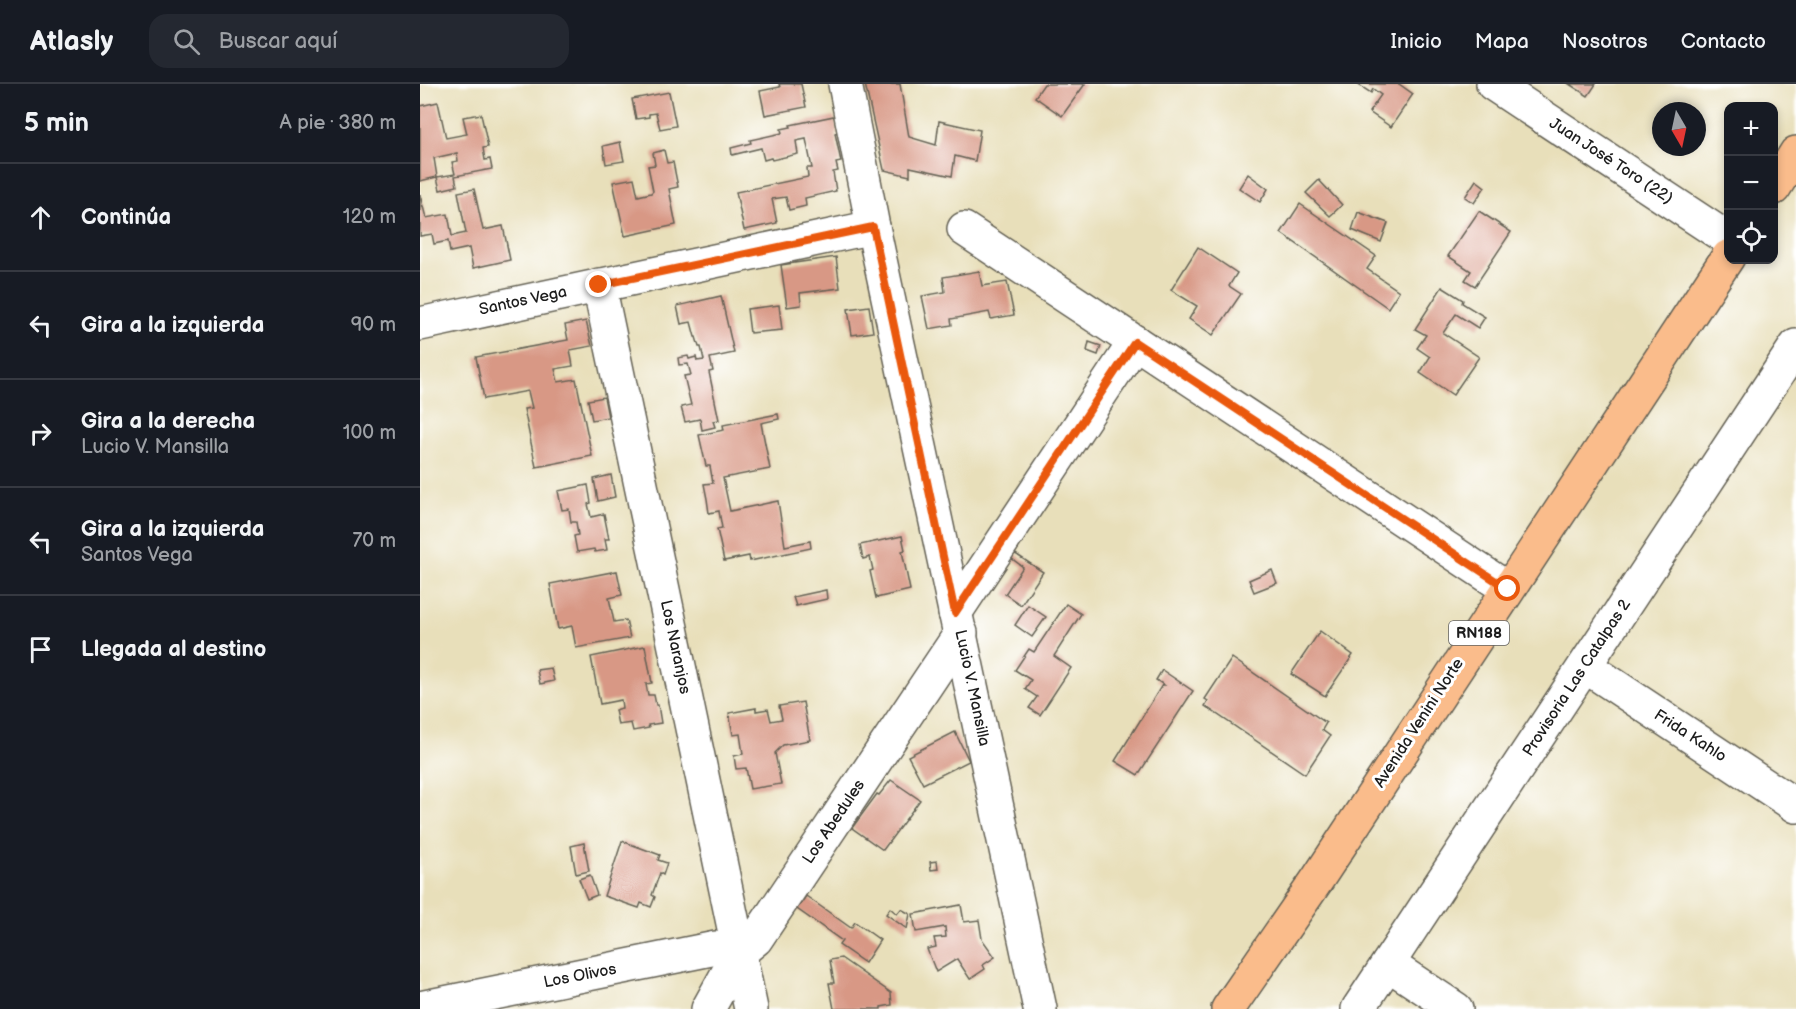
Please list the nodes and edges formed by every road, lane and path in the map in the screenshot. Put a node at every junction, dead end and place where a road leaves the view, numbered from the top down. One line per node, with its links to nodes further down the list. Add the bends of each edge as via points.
1 (845, 84): 5 (street, Lucio V. Mansilla)
2 (1492, 84): 7 (street, Juan José Toro (22))
3 (1796, 153): 4 (highway)
4 (1778, 180)
5 (873, 227): 9 (street, Santos Vega); 14 (street, Lucio V. Mansilla)
6 (964, 229): 11 (street)
7 (1724, 236)
8 (1724, 263): 13 (highway, Avenida Venini Norte / RN188)
9 (599, 285): 10 (street, Santos Vega); 17 (street, Los Naranjos)
10 (420, 324)
11 (1135, 342): 13 (street); 14 (street, Los Abedules)
12 (1792, 362): 15 (street, Provisoria Las Catalpas 2)
13 (1508, 589): 23 (highway, Avenida Venini Norte / RN188)
14 (958, 623): 17 (street, Los Abedules, via 756,939); 22 (street, Lucio V. Mansilla)
15 (1585, 666): 16 (street, Frida Kahlo); 18 (street, Provisoria Las Catalpas 2)
16 (1796, 806)
17 (739, 953): 19 (street, Los Olivos, via 716,948); 20 (street, Los Abedules); 21 (street, Los Naranjos)
18 (1388, 964): 24 (street, Provisoria Las Catalpas 2); 25 (street)
19 (420, 1008)
20 (708, 1009)
21 (751, 1009)
22 (1040, 1009)
23 (1228, 1009)
24 (1358, 1009)
25 (1456, 1009)

